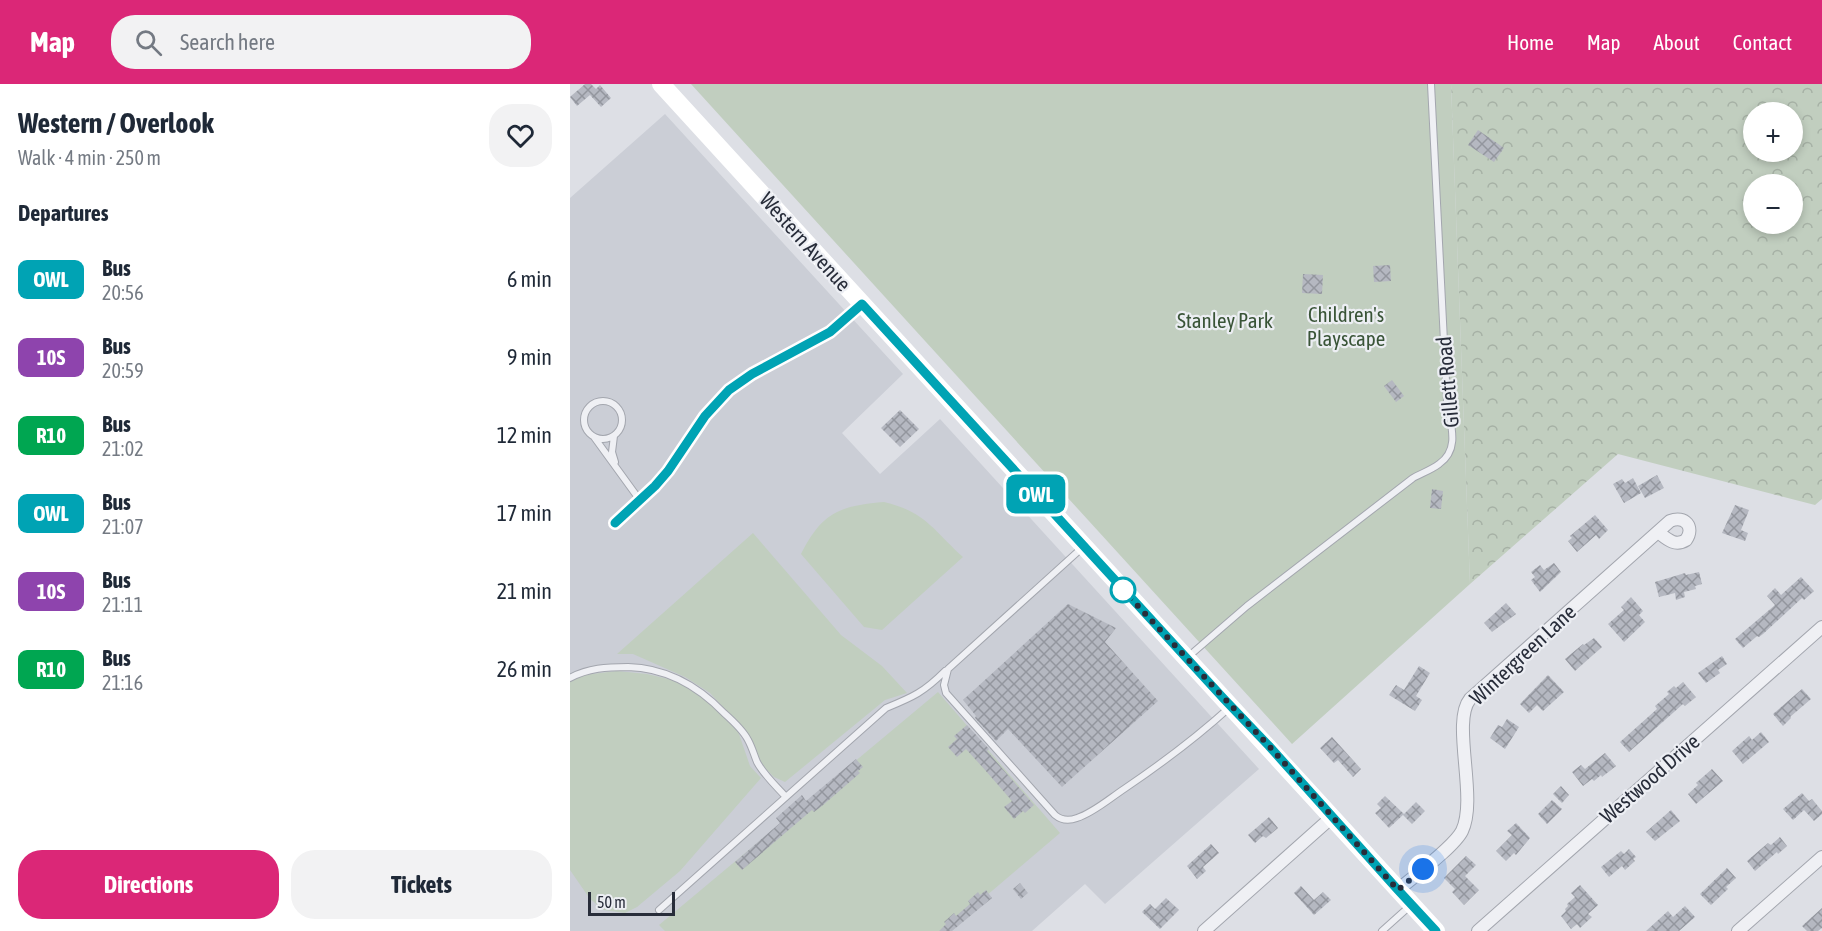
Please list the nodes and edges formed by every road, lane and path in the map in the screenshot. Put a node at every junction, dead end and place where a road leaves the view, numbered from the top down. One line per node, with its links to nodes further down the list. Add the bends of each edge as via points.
1 (661, 84): 3 (main road, Western Avenue)
2 (1431, 84): 12 (lane, Gillett Road, via 1451,449 1441,463 1413,478 1247,606)
3 (862, 304): 7 (lane, via 830,332 729,390 705,416 668,471); 10 (main road, Western Avenue)
4 (614, 436): 5 (lane); 5 (lane, via 623,417 617,406 606,400 594,403 586,411 585,428); 6 (lane, via 612,452)
5 (593, 437): 6 (lane)
6 (618, 471): 7 (lane)
7 (639, 499): 8 (lane)
8 (615, 523)
9 (1658, 532): 19 (street, Wintergreen Lane, via 1467,704 1463,721 1467,810 1464,825 1456,839)
10 (1083, 546): 12 (main road, Western Avenue); 13 (lane)
11 (1822, 627): 25 (street, Westwood Drive)
12 (1186, 659): 15 (main road, Western Avenue)
13 (948, 669): 15 (lane, via 945,693 1055,815 1068,820 1091,811 1146,774); 16 (lane, via 916,696 886,708)
14 (570, 678): 16 (lane, via 582,671 634,668 656,670 692,685 732,720 748,740 758,763)
15 (1231, 707): 17 (main road, Western Avenue)
16 (786, 797): 21 (lane)
17 (1332, 817): 19 (main road, Western Avenue); 22 (street)
18 (1822, 857): 26 (street)
19 (1398, 890): 20 (main road, Western Avenue)
20 (1411, 904): 23 (lane); 24 (main road, Western Avenue)
21 (659, 910)
22 (1204, 931)
23 (1382, 931)
24 (1436, 931)
25 (1478, 931)
26 (1738, 931)

